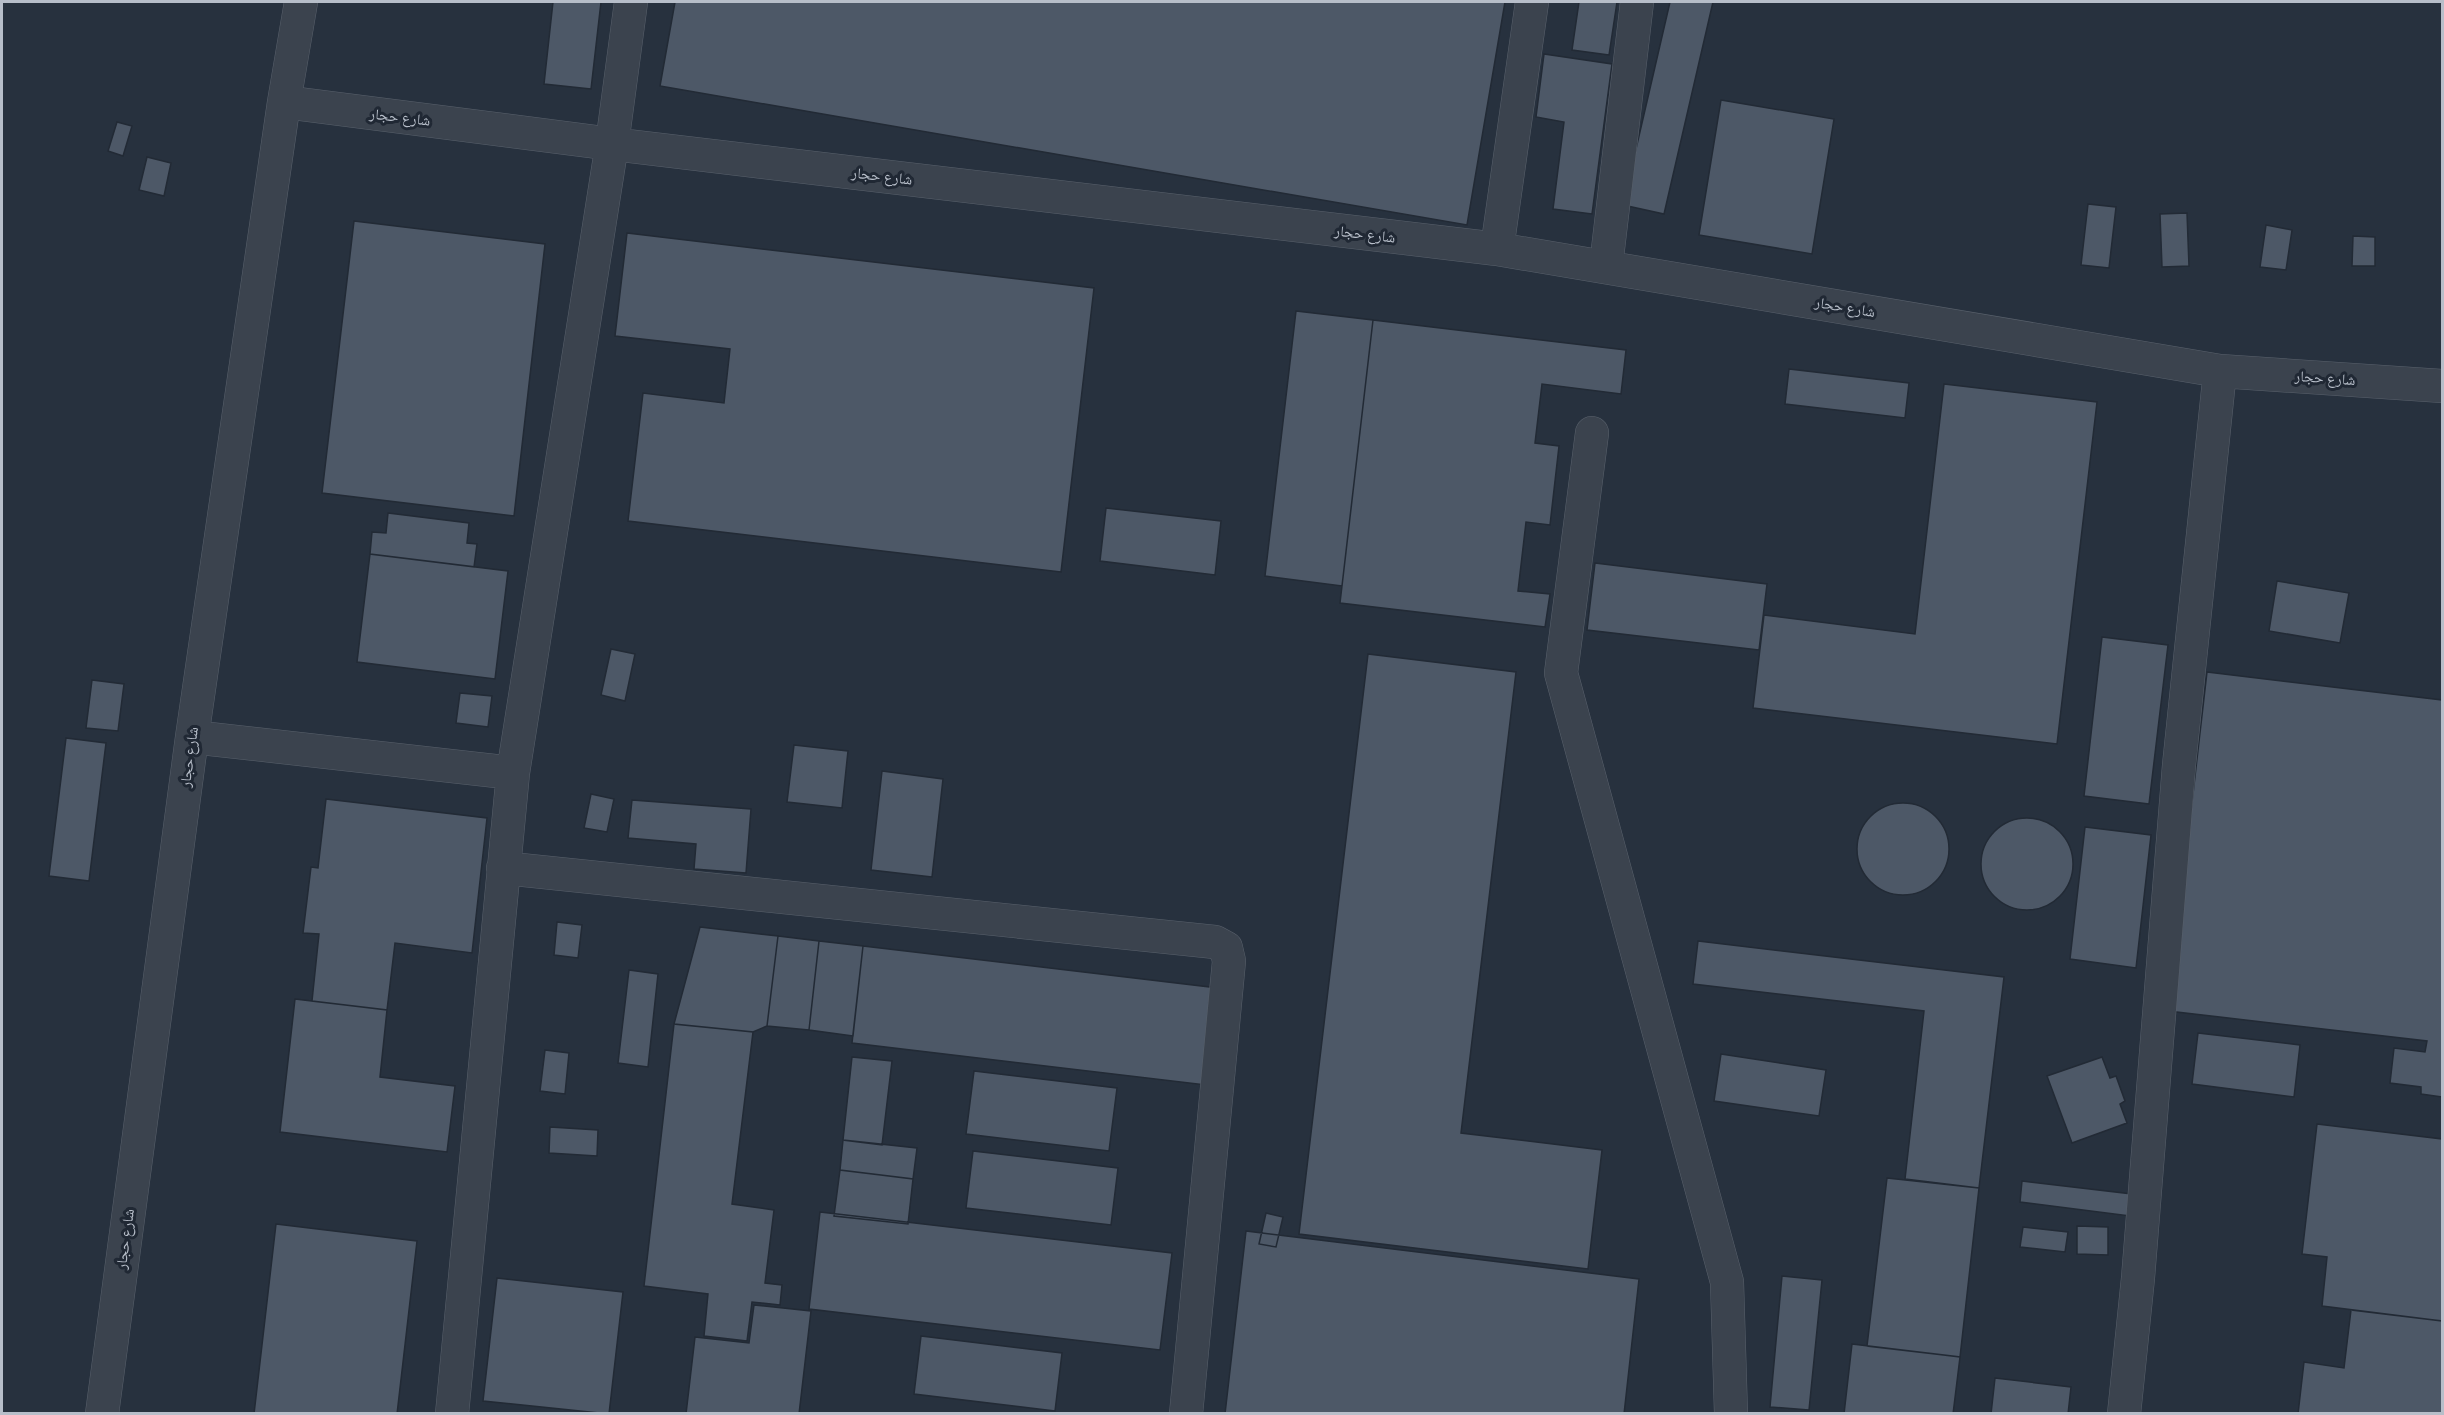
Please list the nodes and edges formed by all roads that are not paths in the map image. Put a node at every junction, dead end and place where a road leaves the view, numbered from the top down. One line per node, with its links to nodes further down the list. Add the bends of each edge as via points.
1 (301, 2): 5 (street, شارع حجار)
2 (631, 2): 6 (street)
3 (1532, 2): 7 (street)
4 (1637, 2): 8 (street)
5 (284, 102): 6 (street, شارع حجار); 12 (street, شارع حجار)
6 (612, 144): 7 (street, شارع حجار); 13 (street)
7 (1497, 249): 8 (street, شارع حجار)
8 (1606, 266): 9 (street, شارع حجار)
9 (2220, 371): 10 (street, شارع حجار); 19 (street, via 2179,765)
10 (2442, 386)
11 (1592, 433): 18 (street, via 1561,673 1727,1282)
12 (192, 737): 13 (street); 15 (street, شارع حجار)
13 (513, 773): 14 (street)
14 (503, 868): 16 (street); 17 (street, via 1215,942 1226,948 1229,961)
15 (102, 1413)
16 (452, 1413)
17 (1186, 1413)
18 (1731, 1413)
19 (2124, 1413)

